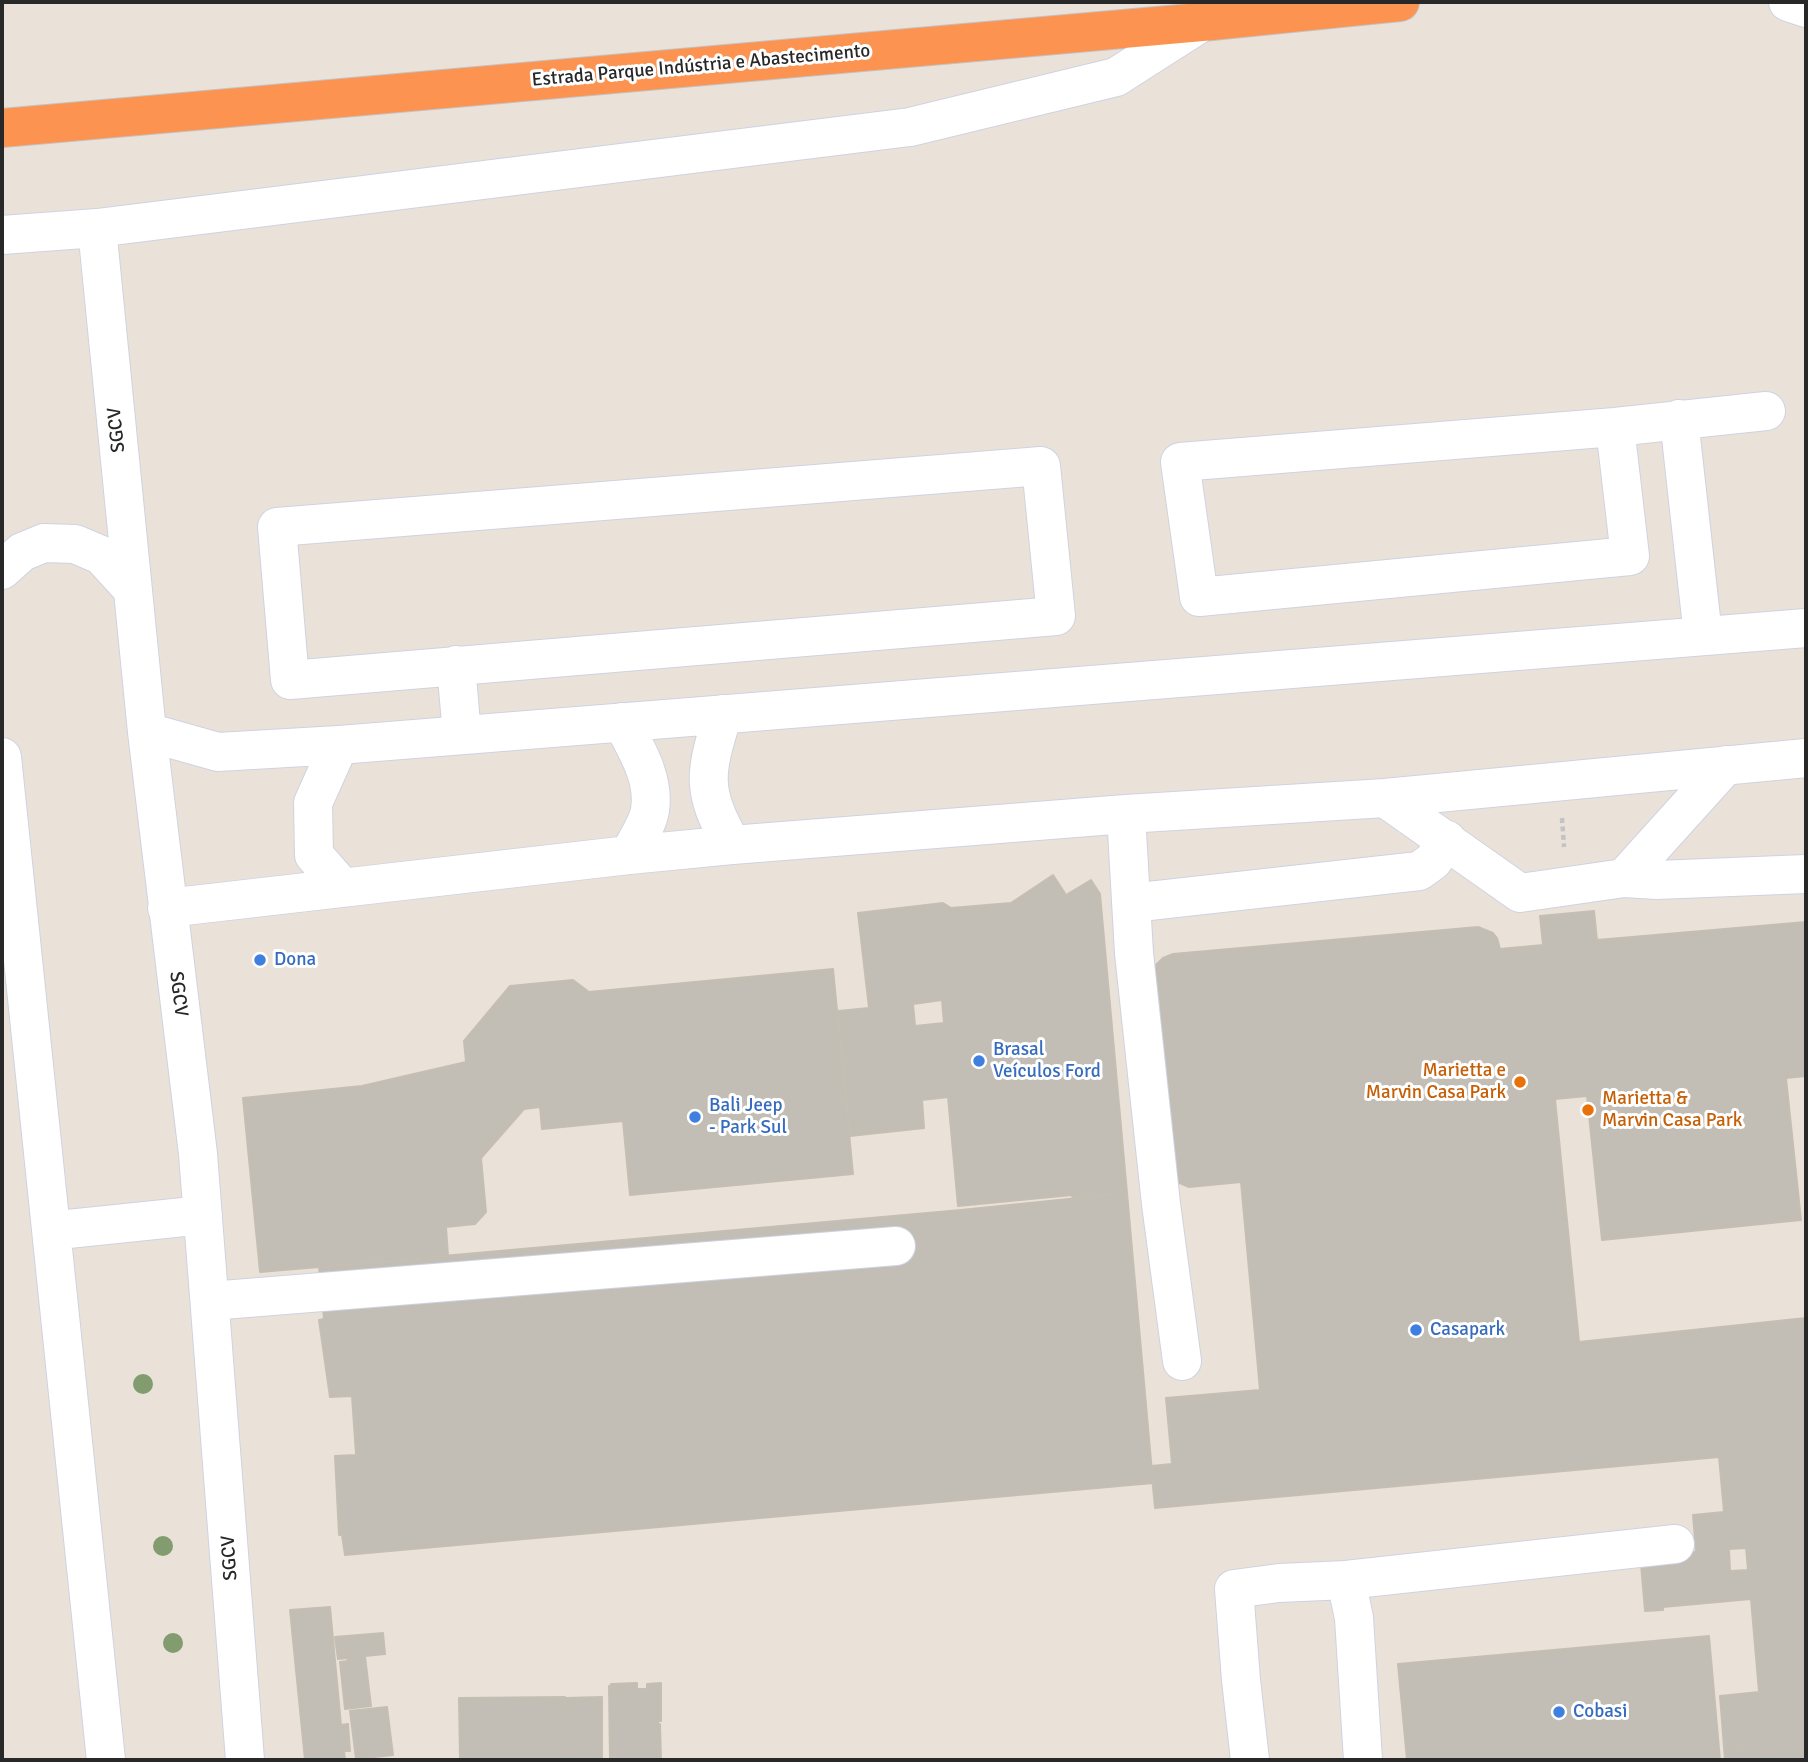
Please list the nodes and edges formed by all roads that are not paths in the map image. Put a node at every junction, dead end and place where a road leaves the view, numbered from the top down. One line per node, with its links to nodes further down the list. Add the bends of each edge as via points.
1 (1238, 2): 5 (highway)
2 (1400, 2): 5 (highway, Estrada Parque Indústria e Abastecimento)
3 (1788, 2): 4 (street)
4 (1806, 8)
5 (1202, 22): 6 (highway, Estrada Parque Indústria e Abastecimento); 7 (street, via 1116,77 910,127)
6 (2, 128)
7 (97, 228): 8 (street); 13 (street, SGCV)
8 (2, 235)
9 (1766, 411): 10 (street)
10 (1679, 419): 11 (street); 15 (street)
11 (1615, 427): 11 (street, via 1630,556 1199,597 1180,462)
12 (2, 570): 13 (street, via 22,552 44,543 75,544 101,555)
13 (133, 590): 19 (street, SGCV)
14 (1806, 628): 15 (street)
15 (1703, 636): 17 (street)
16 (456, 665): 16 (street, via 1056,615 1041,466 277,527 290,680); 20 (street)
17 (723, 714): 18 (street); 29 (street, via 709,760 707,786)
18 (622, 722): 20 (street); 30 (street, via 651,788 650,812)
19 (147, 732): 21 (street, via 218,752); 35 (street, SGCV)
20 (462, 735): 21 (street)
21 (339, 745): 33 (street, via 313,803 314,855)
22 (2, 757): 25 (street)
23 (1806, 758): 24 (street)
24 (1726, 765): 26 (street); 32 (street)
25 (3, 796): 36 (street)
26 (1385, 797): 27 (street); 28 (street)
27 (1126, 814): 29 (street); 34 (street)
28 (1447, 841): 32 (street, via 1520,893); 34 (street, via 1419,871)
29 (732, 845): 30 (street)
30 (629, 855): 33 (street)
31 (1806, 874): 32 (street)
32 (1624, 878)
33 (343, 888): 35 (street)
34 (1130, 903): 41 (street)
35 (167, 908): 37 (street, SGCV)
36 (10, 928): 38 (street)
37 (203, 1215): 38 (street); 40 (street, SGCV)
38 (51, 1228): 44 (street)
39 (896, 1246): 40 (street)
40 (210, 1301): 45 (street, SGCV)
41 (1182, 1361)
42 (1675, 1544): 43 (street)
43 (1346, 1580): 46 (street, via 1234,1589); 47 (street, via 1354,1618)
44 (106, 1760)
45 (246, 1760)
46 (1250, 1760)
47 (1363, 1760)

